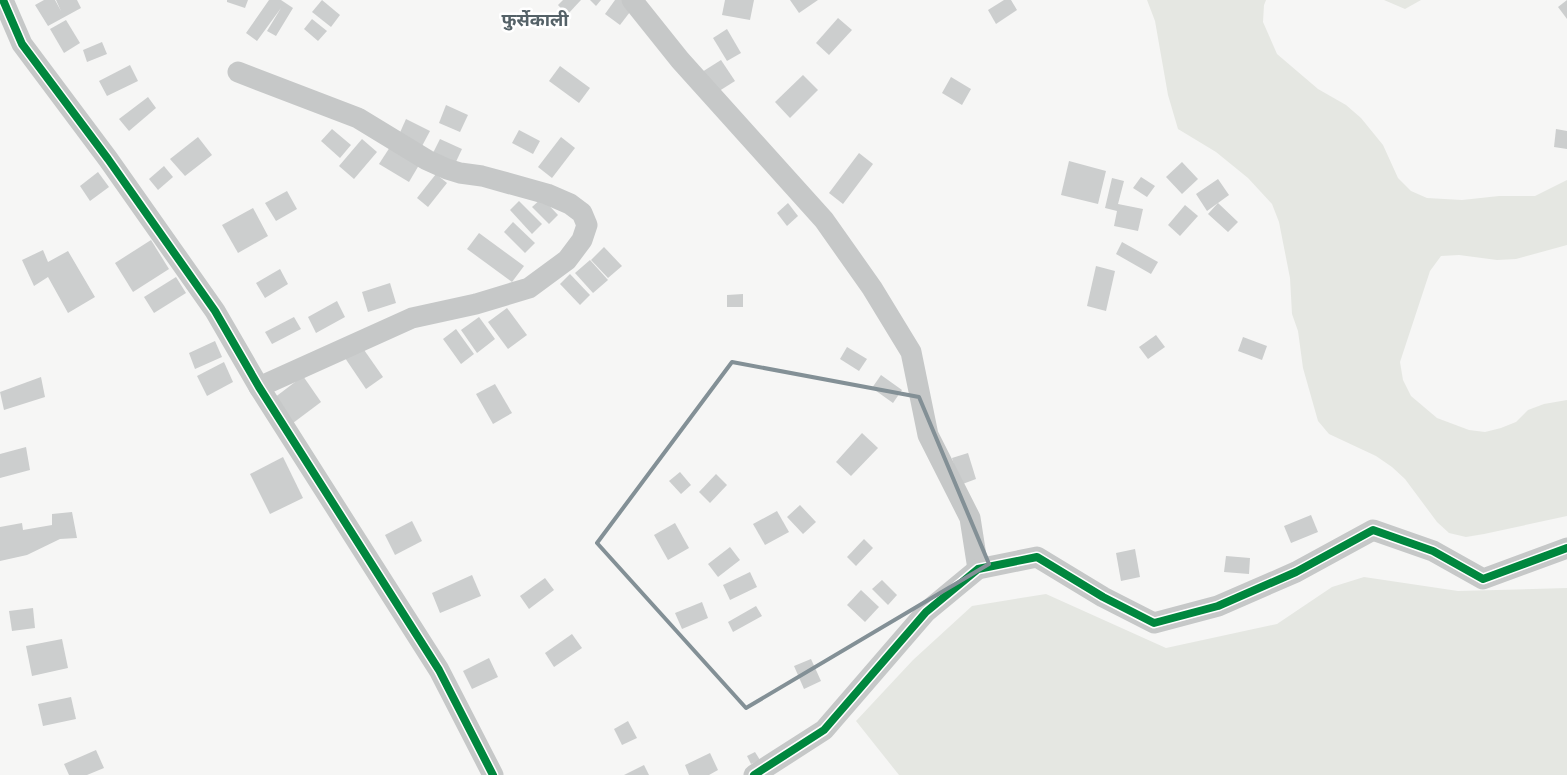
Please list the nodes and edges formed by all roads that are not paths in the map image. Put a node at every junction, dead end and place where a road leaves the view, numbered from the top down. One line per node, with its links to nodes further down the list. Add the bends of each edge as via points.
1 (3, 0): 4 (street, via 22,44 215,311)
2 (632, 0): 6 (street, via 680,60 824,220 872,288 911,352 928,435 970,518)
3 (238, 72): 4 (street, via 358,118 447,169 482,176 570,204 582,213 587,225 582,240 567,260 529,288 412,318)
4 (259, 387): 7 (street, via 439,670)
5 (1567, 548): 6 (street, via 1483,579 1433,551 1373,530 1296,572 1218,606 1154,623 1103,598 1037,557)
6 (978, 569): 8 (street, via 926,612 824,730)
7 (493, 775)
8 (754, 775)

